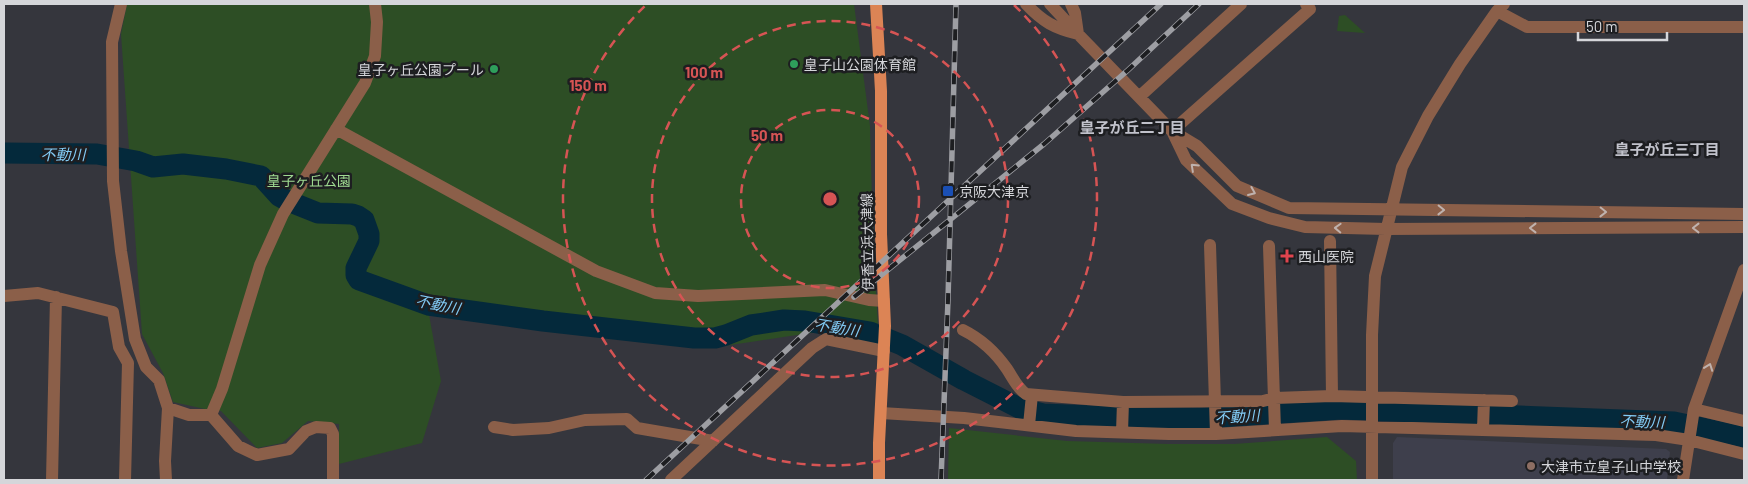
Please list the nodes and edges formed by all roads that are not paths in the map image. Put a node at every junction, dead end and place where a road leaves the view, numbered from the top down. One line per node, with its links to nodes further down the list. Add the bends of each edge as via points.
1 (121, 4): 28 (street, via 112,42 113,181 135,339)
2 (375, 4): 13 (street, via 375,56 365,83)
3 (876, 4): 25 (main road, 伊香立浜大津線, via 881,91)
4 (1026, 4): 11 (street, via 1058,29)
5 (1050, 4): 11 (street)
6 (1071, 4): 11 (street)
7 (1241, 4): 12 (street)
8 (1306, 4): 14 (street, via 1310,8)
9 (1500, 8): 10 (street, via 1527,27); 15 (street, via 1428,116 1402,167)
10 (1744, 27)
11 (1078, 34): 12 (street)
12 (1139, 97): 14 (street)
13 (336, 129): 25 (street, via 596,271 654,293 698,296 826,290 860,299); 41 (street, via 283,214 260,265)
14 (1172, 131): 15 (street, one-way to 15, via 1197,146 1237,186 1289,208); 18 (street, one-way to 14, via 1305,226 1269,218 1232,204 1186,160)
15 (1392, 210): 16 (street, one-way to 16); 18 (street)
16 (1744, 214)
17 (1744, 227): 18 (street, one-way to 18)
18 (1386, 229): 32 (street, via 1375,276)
19 (1330, 241): 31 (street)
20 (1210, 246): 37 (street)
21 (1269, 246): 33 (street)
22 (1744, 270): 39 (street, one-way to 22)
23 (4, 296): 24 (street, via 38,293)
24 (56, 297): 29 (street, via 113,312 118,347 128,363); 53 (street)
25 (884, 300): 27 (main road, 伊香立浜大津線)
26 (963, 330): 30 (street, via 982,341 1020,390)
27 (884, 350): 40 (main road, 伊香立浜大津線); 51 (street, via 826,339 812,348)
28 (146, 367): 29 (street); 38 (street, via 159,380)
29 (128, 371): 54 (street)
30 (1032, 395): 36 (street); 44 (street)
31 (1332, 396): 32 (street); 33 (street)
32 (1372, 397): 34 (street); 43 (street)
33 (1275, 399): 37 (street); 46 (street)
34 (1484, 400): 35 (street); 47 (street)
35 (1512, 401)
36 (1123, 402): 37 (street); 48 (street)
37 (1214, 402): 49 (street)
38 (168, 408): 41 (street, via 189,415); 55 (street)
39 (1694, 411): 42 (street); 50 (street)
40 (881, 413): 44 (street); 58 (main road, 伊香立浜大津線)
41 (211, 415): 56 (street, via 238,446 257,455 289,448 306,431 316,427 330,428 334,434)
42 (1744, 421)
43 (1372, 423): 46 (street); 47 (street); 59 (street)
44 (1028, 425): 48 (street)
45 (494, 427): 51 (street, via 513,430 549,428 585,420 627,419 636,428)
46 (1275, 429): 49 (street)
47 (1483, 429): 50 (street)
48 (1122, 432): 49 (street)
49 (1215, 433)
50 (1689, 437): 52 (street); 60 (street)
51 (713, 441): 57 (street)
52 (1744, 454)
53 (52, 480)
54 (125, 480)
55 (166, 480)
56 (333, 480)
57 (671, 480)
58 (879, 480)
59 (1372, 480)
60 (1683, 480)

